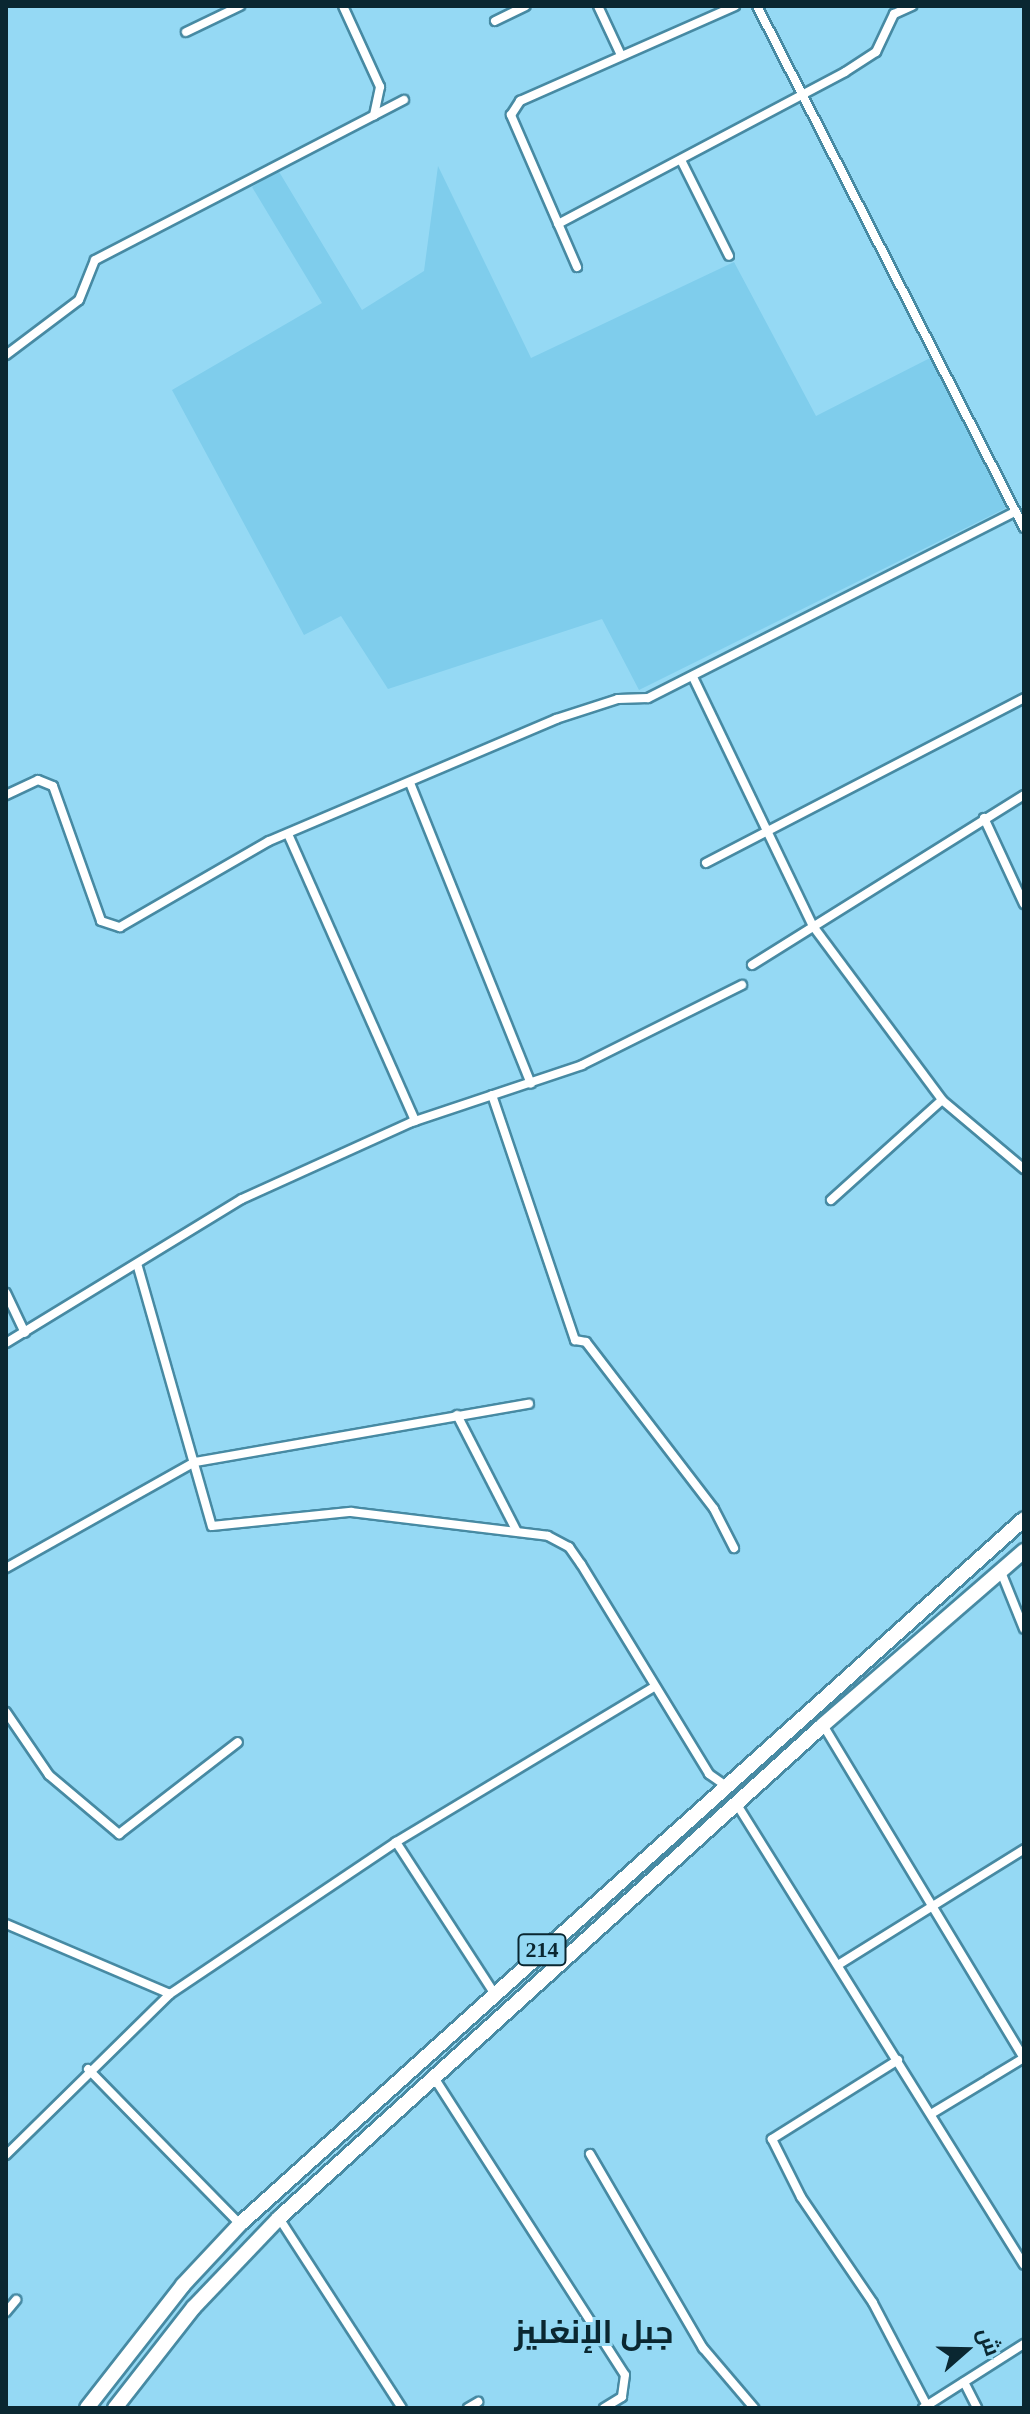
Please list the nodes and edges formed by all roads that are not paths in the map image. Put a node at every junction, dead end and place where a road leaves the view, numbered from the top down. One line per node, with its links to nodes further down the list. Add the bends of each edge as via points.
1 (240, 6): 10 (street)
2 (343, 6): 14 (street, via 380,87)
3 (526, 6): 9 (street)
4 (598, 6): 11 (street)
5 (735, 6): 11 (street)
6 (757, 6): 12 (street)
7 (912, 6): 8 (street)
8 (892, 10): 12 (street, via 876,52)
9 (495, 21)
10 (186, 32)
11 (620, 53): 16 (street, via 520,101 511,115)
12 (803, 95): 15 (street); 20 (street)
13 (404, 100): 14 (street)
14 (374, 115): 19 (street, via 95,260 79,300)
15 (681, 160): 16 (street); 17 (street)
16 (558, 224): 18 (street)
17 (729, 256)
18 (577, 267)
19 (6, 355)
20 (1015, 512): 21 (street); 22 (street)
21 (1024, 528)
22 (693, 677): 24 (street, via 648,698 618,699 556,719); 28 (street)
23 (1024, 698): 28 (street)
24 (410, 783): 29 (street); 35 (street)
25 (6, 795): 29 (street, via 38,780 53,786 101,921 110,928)
26 (1024, 795): 27 (street)
27 (984, 818): 31 (street); 32 (street)
28 (770, 829): 30 (street); 32 (street)
29 (288, 834): 38 (street)
30 (706, 863)
31 (1024, 904)
32 (813, 926): 33 (street); 37 (street)
33 (752, 965)
34 (742, 985): 35 (street, via 582,1065)
35 (531, 1084): 36 (street)
36 (492, 1095): 38 (street); 50 (street, via 575,1340 586,1342 714,1509)
37 (942, 1100): 39 (street); 40 (street)
38 (415, 1121): 41 (street, via 242,1199)
39 (1024, 1169)
40 (831, 1200)
41 (138, 1267): 43 (street); 47 (street)
42 (6, 1293): 43 (street)
43 (25, 1333): 44 (street)
44 (6, 1343)
45 (529, 1404): 46 (street)
46 (457, 1415): 47 (street); 49 (street)
47 (195, 1462): 49 (street, via 212,1526 351,1512); 52 (street)
48 (1024, 1519): 59 (highway, 214)
49 (516, 1530): 55 (street, via 569,1547)
50 (734, 1548)
51 (1024, 1551): 53 (highway, 214)
52 (6, 1568)
53 (1001, 1572): 54 (street); 57 (highway, 214)
54 (1024, 1629)
55 (654, 1687): 59 (street, via 709,1774); 61 (street)
56 (6, 1712): 58 (street, via 49,1775 119,1834)
57 (823, 1725): 60 (highway, 214); 63 (street)
58 (238, 1742)
59 (726, 1786): 66 (highway, 214)
60 (736, 1803): 65 (street); 71 (highway, 214)
61 (396, 1842): 66 (street); 67 (street)
62 (1024, 1849): 63 (street)
63 (933, 1908): 65 (street); 68 (street)
64 (6, 1924): 67 (street)
65 (838, 1965): 69 (street)
66 (494, 1993): 76 (highway, 214)
67 (170, 1994): 70 (street)
68 (1024, 2058): 72 (street)
69 (898, 2060): 72 (street); 83 (street, via 772,2139 801,2197 873,2303)
70 (88, 2069): 74 (street); 76 (street)
71 (433, 2076): 75 (highway, 214); 88 (street, via 625,2375 622,2397)
72 (931, 2114): 77 (street)
73 (590, 2154): 89 (street, via 703,2348)
74 (6, 2155)
75 (279, 2218): 85 (highway, 214, via 194,2307); 86 (street)
76 (240, 2224): 84 (highway, 214, via 183,2285)
77 (1024, 2265)
78 (16, 2300): 79 (street)
79 (6, 2312)
80 (1024, 2344): 81 (street)
81 (964, 2382): 83 (street); 90 (street)
82 (478, 2402): 87 (street)
83 (925, 2407)
84 (87, 2408)
85 (115, 2408)
86 (402, 2408)
87 (468, 2408)
88 (604, 2408)
89 (754, 2408)
90 (977, 2408)

